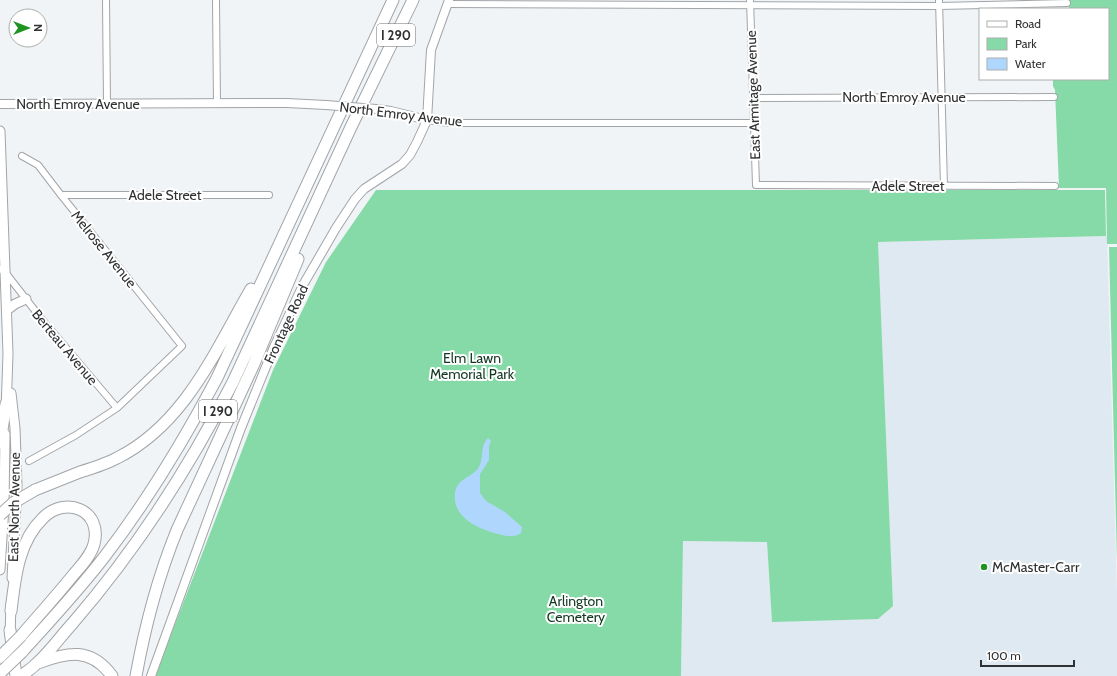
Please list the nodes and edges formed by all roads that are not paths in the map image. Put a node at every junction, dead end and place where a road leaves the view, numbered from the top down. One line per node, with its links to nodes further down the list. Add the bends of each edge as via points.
1 (106, 0): 12 (street)
2 (216, 0): 14 (street)
3 (393, 0): 25 (highway, I 290)
4 (413, 0): 17 (highway, I 290)
5 (448, 2): 6 (street); 15 (street, Frontage Road, via 431,50)
6 (750, 3): 7 (street); 11 (street, East Armitage Avenue)
7 (939, 3): 8 (street); 9 (street)
8 (1067, 3)
9 (942, 97): 10 (street, North Emroy Avenue); 11 (street, North Emroy Avenue); 21 (street)
10 (1054, 97)
11 (753, 98): 16 (street, East Armitage Avenue)
12 (107, 103): 13 (street, North Emroy Avenue); 14 (street, North Emroy Avenue)
13 (0, 104)
14 (217, 104): 15 (street, North Emroy Avenue, bridge, via 326,105 391,111)
15 (427, 120): 16 (street, North Emroy Avenue, via 449,123); 44 (street, Frontage Road, via 410,155 402,164 364,189 355,199 303,285 241,428)
16 (754, 123): 20 (street, East Armitage Avenue, via 756,185)
17 (351, 127): 39 (highway, I 290, via 233,382 186,468 109,579); 43 (highway, via 284,294 170,549 147,622)
18 (0, 131): 26 (main road, East North Avenue)
19 (22, 156): 23 (street, Melrose Avenue, via 38,165)
20 (762, 185): 21 (street, Adele Street)
21 (944, 186): 22 (street, Adele Street)
22 (1055, 186)
23 (61, 195): 24 (street, Adele Street); 31 (street, Melrose Avenue, via 182,346)
24 (269, 195)
25 (284, 232): 34 (highway, bridge, via 202,376 161,427 142,443 117,458 35,490 13,503); 40 (highway, I 290, bridge, via 217,378 161,476 106,556 22,652)
26 (3, 270): 27 (street, Berteau Avenue); 28 (main road, East North Avenue)
27 (26, 299): 28 (main road); 31 (street, Berteau Avenue)
28 (7, 310): 29 (main road, East North Avenue)
29 (4, 370): 30 (main road, East North Avenue); 36 (main road, East North Avenue, via 10,386 17,486)
30 (6, 404): 32 (highway); 35 (main road, East North Avenue)
31 (117, 408): 33 (street)
32 (0, 444)
33 (28, 461)
34 (0, 515)
35 (0, 570)
36 (11, 611): 37 (main road, East North Avenue); 38 (highway, bridge, via 20,559 29,535 36,525 49,511 57,508 70,506 83,511 95,528 96,535 91,552)
37 (10, 630): 41 (highway)
38 (0, 657)
39 (36, 664): 41 (highway, I 290); 42 (highway, via 58,656 79,654 96,660)
40 (0, 673)
41 (18, 676)
42 (112, 676)
43 (136, 676)
44 (151, 676)

